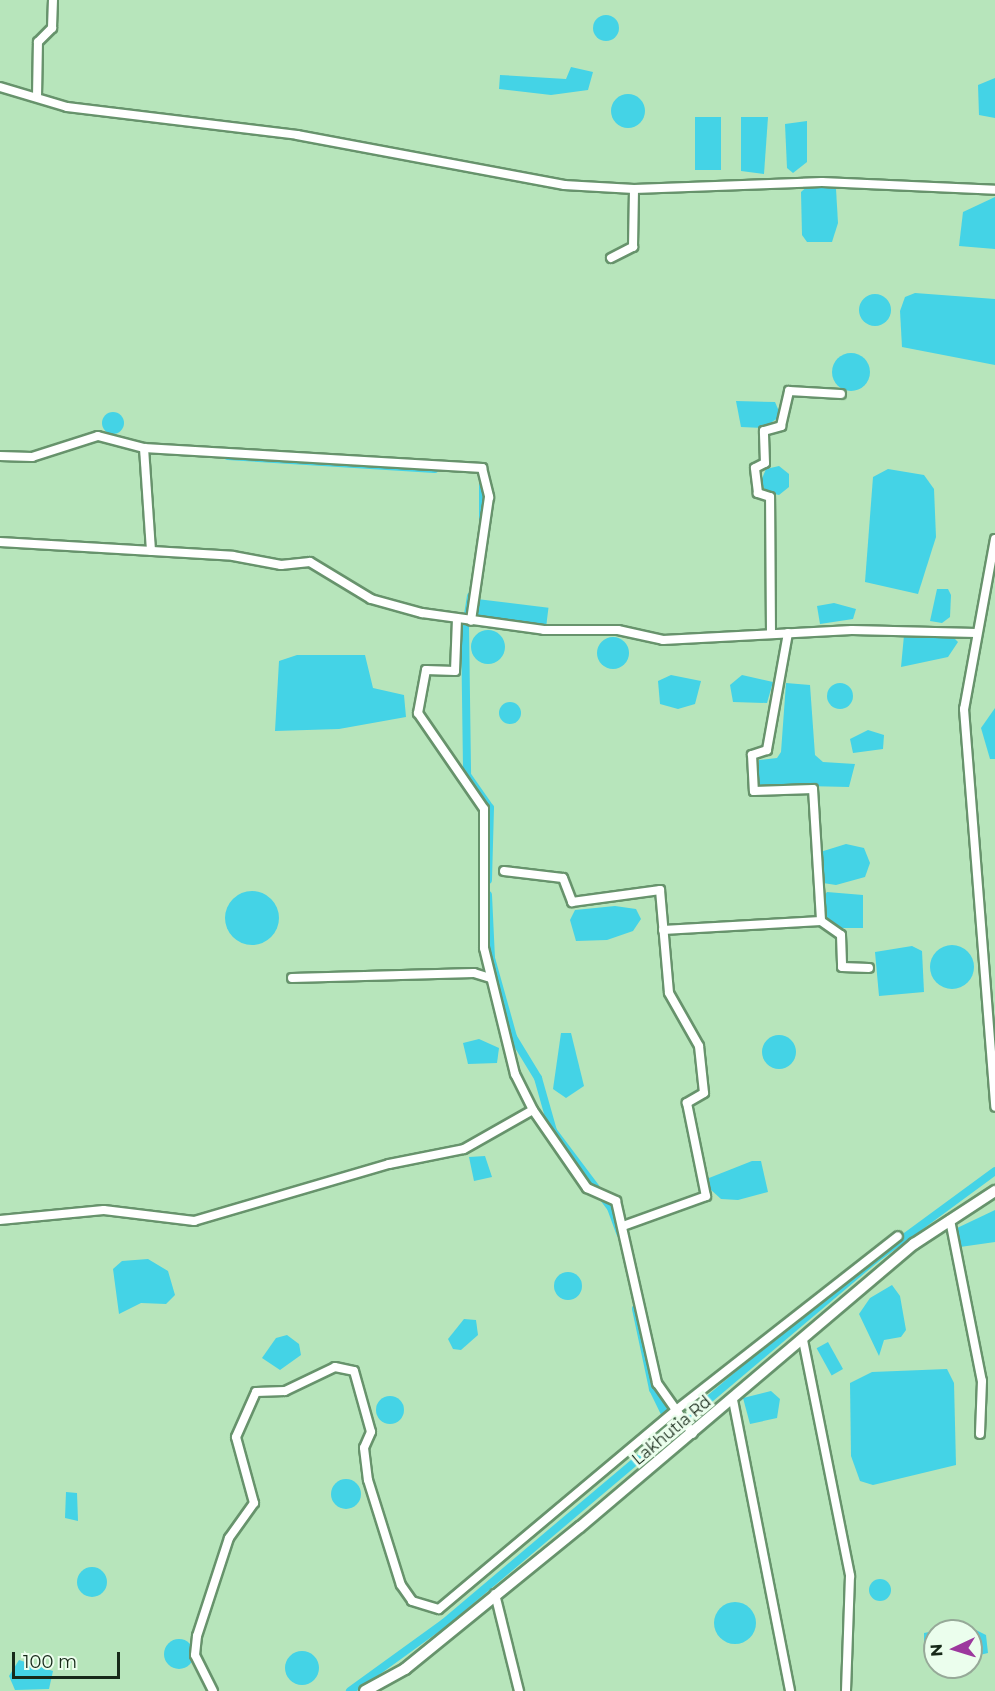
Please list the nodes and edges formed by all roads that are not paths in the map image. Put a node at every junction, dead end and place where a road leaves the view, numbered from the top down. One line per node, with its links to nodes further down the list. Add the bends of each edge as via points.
1 (53, 0): 3 (street, via 51,28 38,42)
2 (0, 87): 3 (street)
3 (37, 97): 4 (street, via 67,107 297,135 564,185)
4 (634, 189): 5 (street, via 822,182); 6 (street, via 633,247)
5 (995, 190)
6 (611, 258)
7 (841, 394): 15 (street, via 789,391 781,426 764,431 765,463 756,468 758,493 770,497)
8 (144, 448): 9 (street, via 98,436 32,457); 12 (street); 14 (street, via 482,468 489,497)
9 (0, 456)
10 (995, 539): 17 (street)
11 (0, 542): 12 (street)
12 (151, 551): 13 (street, via 281,564 310,562 371,599)
13 (457, 619): 14 (street); 23 (street, via 455,671 426,670 418,713 484,810 484,948)
14 (471, 621): 15 (street, via 544,630 618,630 663,640)
15 (771, 633): 16 (street)
16 (788, 633): 17 (street); 19 (street, via 767,750 752,754 754,790 813,789)
17 (976, 633): 24 (street, via 964,709)
18 (504, 871): 20 (street, via 563,878 572,902 660,890)
19 (821, 921): 20 (street); 21 (street, via 842,935 842,967)
20 (663, 930): 29 (street, via 669,993 699,1046 704,1093 687,1103 706,1196)
21 (869, 968)
22 (292, 978): 23 (street, via 474,973)
23 (490, 978): 25 (street, via 515,1074)
24 (995, 1107)
25 (533, 1110): 27 (street, via 464,1149 389,1164 194,1221 104,1210); 29 (street, via 587,1188 616,1201)
26 (995, 1191): 28 (street, Lakhutia Rd)
27 (0, 1220)
28 (950, 1220): 31 (street, Lakhutia Rd, via 914,1244); 35 (street, via 982,1382)
29 (623, 1226): 33 (street, via 657,1383)
30 (898, 1236): 33 (street)
31 (803, 1340): 32 (street, Lakhutia Rd); 41 (street, via 850,1575)
32 (733, 1400): 34 (street, Lakhutia Rd); 40 (street)
33 (675, 1411): 34 (street); 38 (street, via 439,1609 412,1601 401,1585 368,1480 364,1448 371,1432 354,1371 335,1367 285,1391 256,1392 236,1437 254,1503 230,1538 197,1636 195,1655)
34 (693, 1434): 36 (street, Lakhutia Rd)
35 (980, 1434)
36 (495, 1594): 37 (street, Lakhutia Rd, via 405,1669); 39 (street)
37 (367, 1690)
38 (213, 1691)
39 (519, 1691)
40 (790, 1691)
41 (846, 1691)

